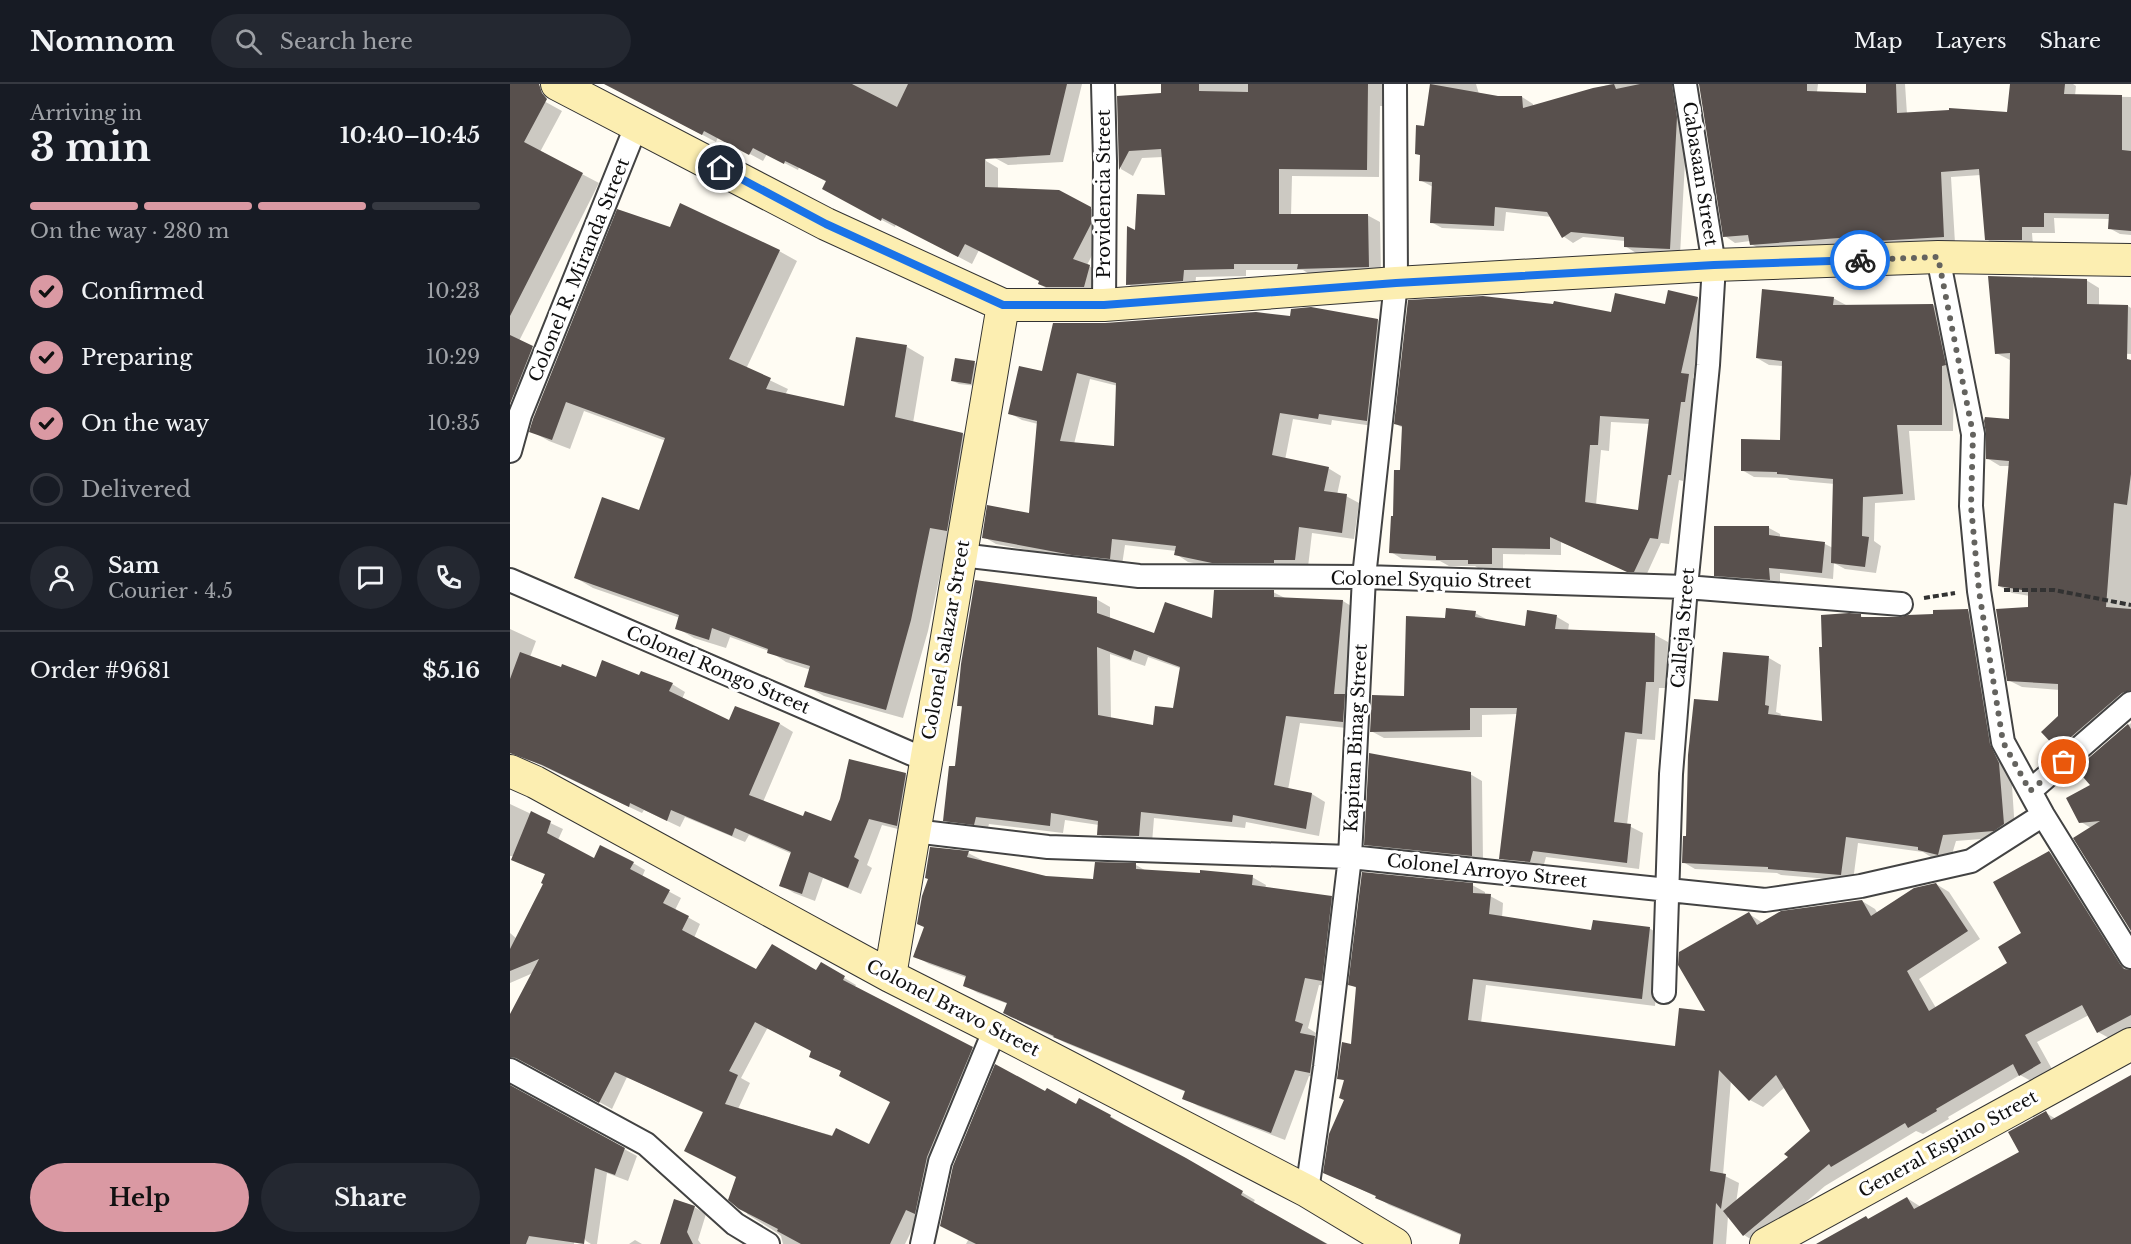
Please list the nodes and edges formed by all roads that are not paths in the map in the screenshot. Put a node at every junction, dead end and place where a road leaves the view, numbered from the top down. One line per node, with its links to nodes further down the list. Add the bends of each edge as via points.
1 (557, 84): 5 (street)
2 (1103, 84): 11 (street, Providencia Street)
3 (1395, 84): 9 (street, Kapitan Binag Street)
4 (1686, 84): 8 (street, Cabasaan Street)
5 (637, 124): 10 (street, via 826,224); 12 (street, Colonel R. Miranda Street, via 520,415)
6 (1938, 257): 7 (street); 8 (street); 21 (street, via 1973,434 1971,506 1978,580 2003,742)
7 (2131, 260)
8 (1714, 265): 9 (street); 16 (street, Calleja Street)
9 (1396, 283): 11 (street); 14 (street, Kapitan Binag Street)
10 (1003, 305): 11 (street); 13 (street, Colonel Salazar Street)
11 (1104, 305)
12 (510, 451)
13 (961, 555): 14 (street, Colonel Syquio Street, via 1139,576); 19 (street, Colonel Salazar Street)
14 (1364, 577): 16 (street, Colonel Syquio Street); 24 (street, Kapitan Binag Street)
15 (510, 580): 19 (street, Colonel Rongo Street)
16 (1686, 587): 17 (street, Colonel Syquio Street); 25 (street, Calleja Street)
17 (1901, 604)
18 (2131, 702): 21 (street)
19 (926, 760): 23 (street, Colonel Salazar Street)
20 (510, 771): 27 (street, Colonel Bravo Street)
21 (2030, 791): 22 (street)
22 (2043, 815): 25 (street, Colonel Arroyo Street, via 1971,861 1861,886 1765,900); 26 (street)
23 (914, 831): 24 (street, Colonel Arroyo Street, via 1048,847); 27 (street, Colonel Salazar Street)
24 (1350, 857): 25 (street, Colonel Arroyo Street); 32 (street, Kapitan Binag Street)
25 (1666, 890): 28 (street, Calleja Street)
26 (2131, 957)
27 (890, 976): 29 (street, Colonel Bravo Street)
28 (1664, 992)
29 (995, 1029): 32 (street, Colonel Bravo Street); 34 (street, via 940,1162)
30 (2131, 1044): 36 (street, General Espino Street)
31 (510, 1070): 33 (street, via 646,1144 735,1224)
32 (1307, 1191): 35 (street, Colonel Bravo Street)
33 (768, 1244)
34 (922, 1244)
35 (1395, 1244)
36 (1766, 1244)

